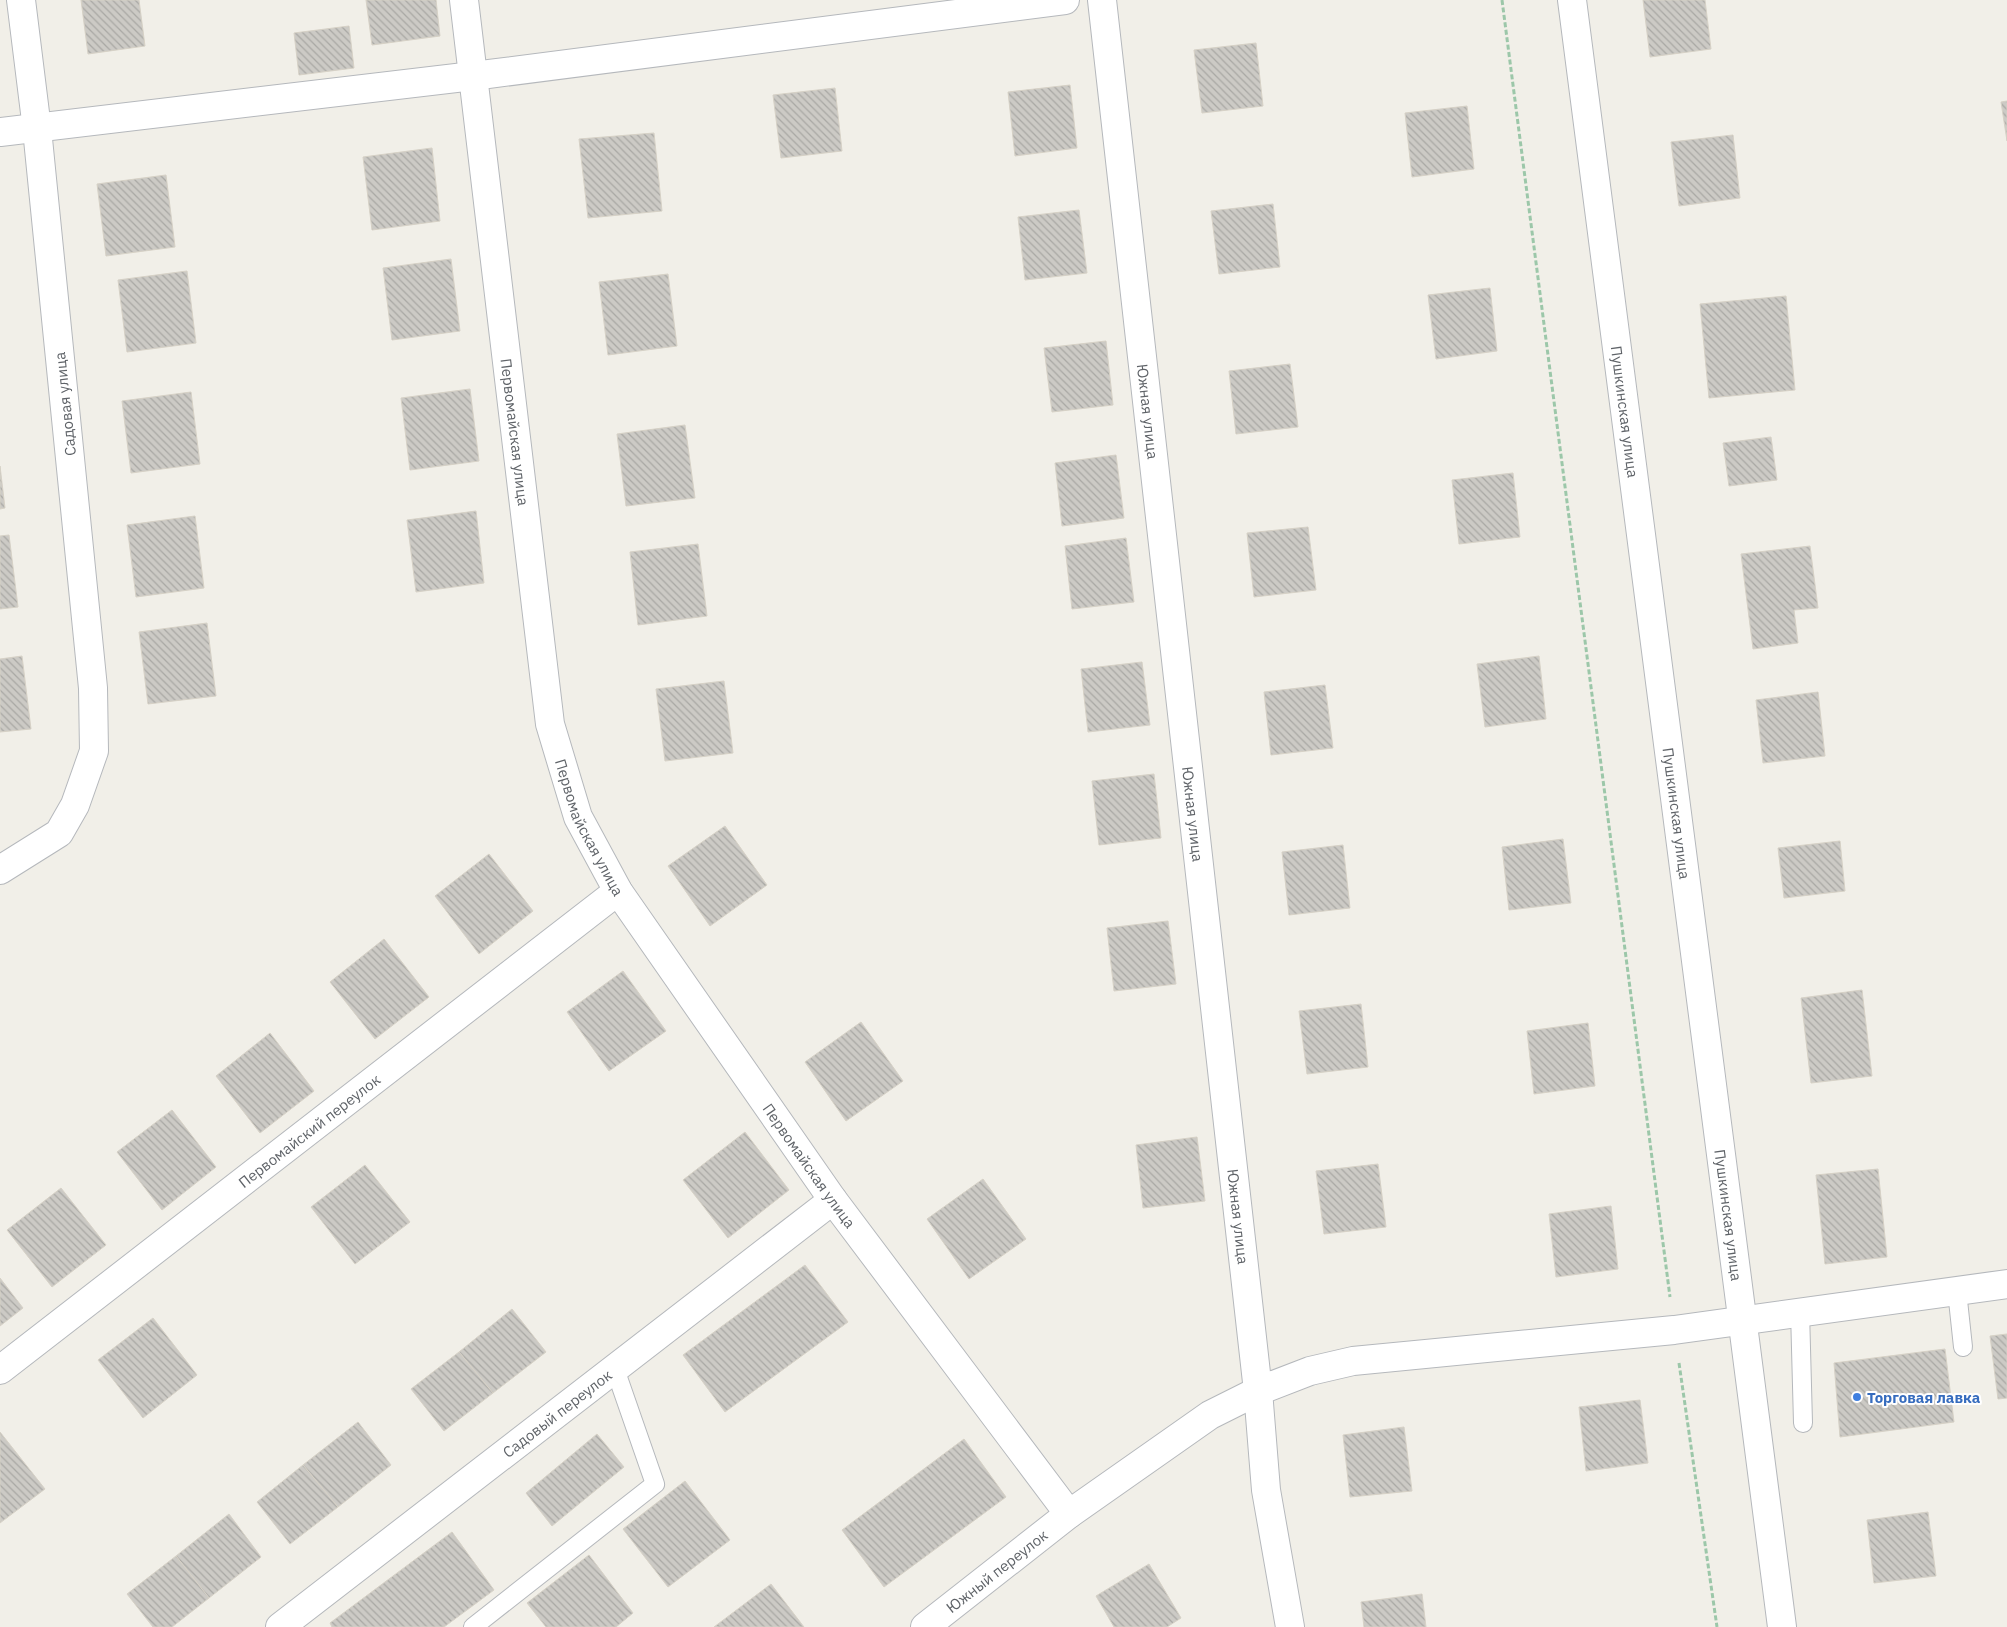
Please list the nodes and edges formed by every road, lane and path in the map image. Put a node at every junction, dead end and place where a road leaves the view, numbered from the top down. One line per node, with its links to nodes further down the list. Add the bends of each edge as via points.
1 (21, 0): 8 (street, Садовая улица)
2 (464, 0): 7 (street, Первомайская улица)
3 (1065, 0): 7 (street)
4 (1102, 0): 21 (street, Южная улица)
5 (1502, 0): 17 (path)
6 (1572, 0): 16 (street, Пушкинская улица)
7 (473, 76): 8 (street); 11 (street, Первомайская улица, via 550,724 578,817)
8 (38, 129): 9 (street); 10 (street, Садовая улица, via 93,688 94,750 75,805 58,833)
9 (0, 132)
10 (0, 870)
11 (618, 891): 12 (street, Первомайская улица); 20 (street, Первомайский переулок)
12 (834, 1200): 19 (street, Садовый переулок); 23 (street, Первомайская улица)
13 (2007, 1284): 14 (street, Южный переулок)
14 (1957, 1291): 15 (street, Южный переулок); 18 (lane)
15 (1800, 1311): 16 (street, Южный переулок); 22 (lane)
16 (1744, 1321): 17 (street, Южный переулок); 29 (street, Пушкинская улица)
17 (1674, 1330): 21 (street, Южный переулок, via 1352,1361 1310,1371); 28 (path)
18 (1963, 1347)
19 (615, 1369): 24 (street, Садовый переулок); 25 (lane, via 655,1484)
20 (0, 1370)
21 (1258, 1391): 23 (street, Южный переулок, via 1210,1415); 27 (street, Южная улица, via 1266,1490)
22 (1803, 1423)
23 (1069, 1514): 26 (street, Южный переулок)
24 (280, 1627)
25 (473, 1627)
26 (925, 1627)
27 (1290, 1627)
28 (1717, 1627)
29 (1782, 1627)

